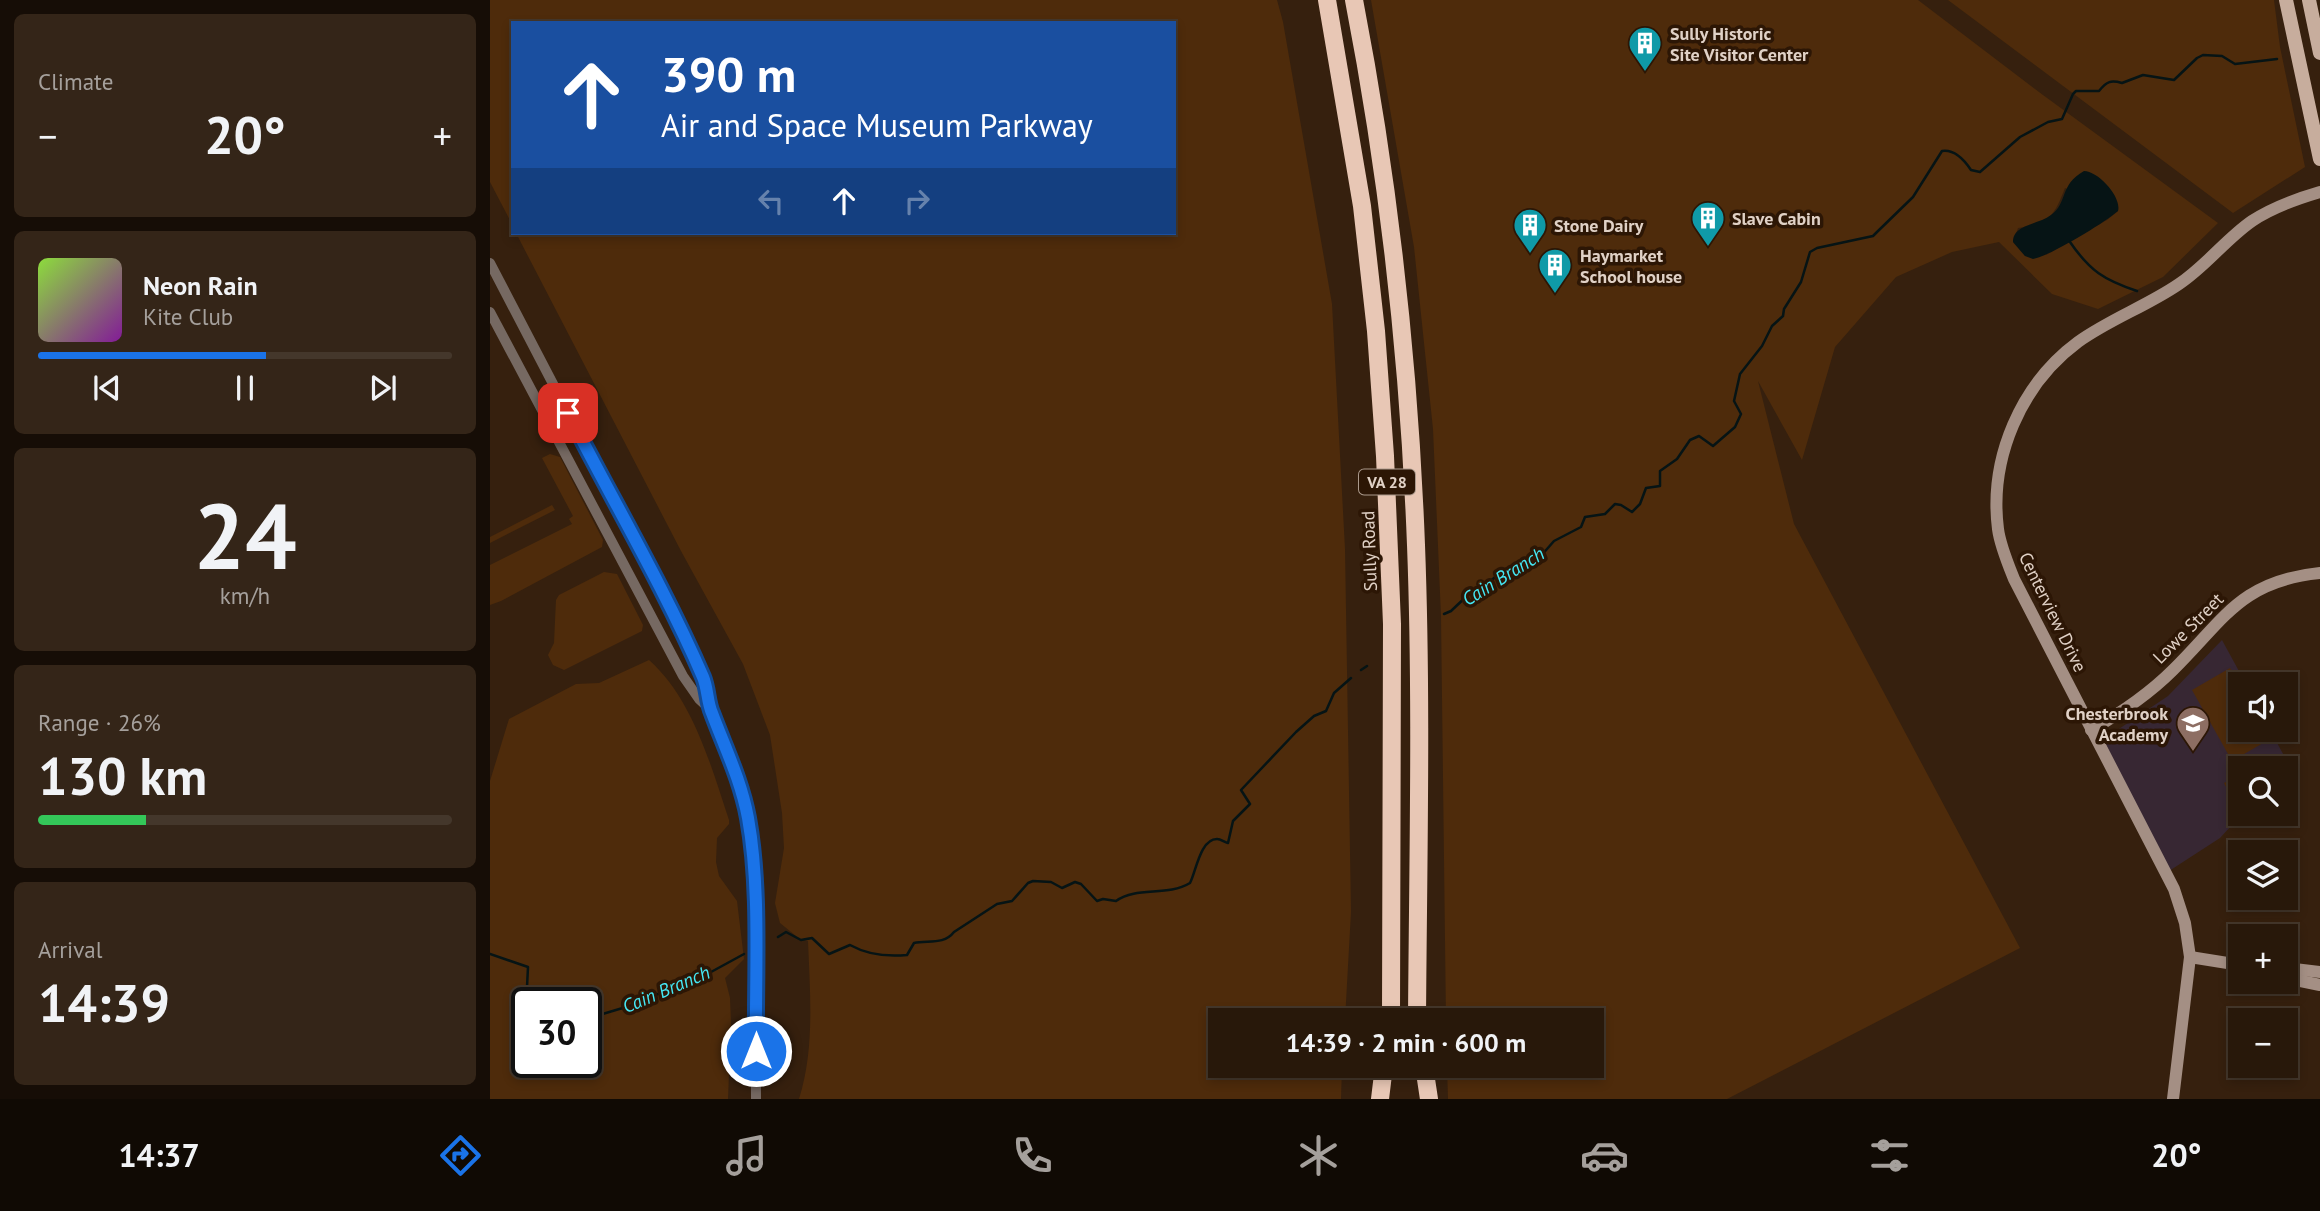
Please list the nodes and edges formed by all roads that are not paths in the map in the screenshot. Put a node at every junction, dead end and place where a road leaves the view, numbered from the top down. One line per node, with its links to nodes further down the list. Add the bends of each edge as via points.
1 (1316, 0): 10 (highway, via 1338,118)
2 (1327, 0): 10 (highway, Sully Road / VA 28)
3 (1354, 0): 8 (highway, VA 28)
4 (1362, 0): 8 (highway)
5 (2286, 0): 9 (main road)
6 (2309, 0): 7 (main road)
7 (2320, 53)
8 (1364, 54): 24 (highway, VA 28, via 1394,260 1412,467 1418,630)
9 (2320, 159)
10 (1356, 164): 23 (highway, Sully Road / VA 28, via 1377,341 1390,540)
11 (2320, 192): 16 (street, Centerview Drive, via 2253,221 2164,295 2080,340 2048,369 2011,428 1998,470 1998,529 2014,579)
12 (490, 263): 15 (street, via 677,624 709,694)
13 (490, 313): 15 (street, via 683,676)
14 (2320, 573): 16 (street, Lowe Street, via 2290,578 2245,597 2149,692)
15 (710, 710): 29 (street, via 737,773 752,842)
16 (2091, 730): 17 (street, Centerview Drive, via 2174,889)
17 (2190, 957): 18 (street); 34 (street, Centerview Drive)
18 (2228, 963)
19 (2298, 969): 20 (street)
20 (2320, 972)
21 (2298, 980): 22 (street)
22 (2320, 985)
23 (1390, 1008)
24 (1418, 1008)
25 (1383, 1078): 30 (highway)
26 (1391, 1078): 31 (highway)
27 (1417, 1078): 32 (highway)
28 (1426, 1078): 33 (highway)
29 (757, 1099)
30 (1380, 1099)
31 (1392, 1099)
32 (1417, 1099)
33 (1429, 1099)
34 (2172, 1099)

